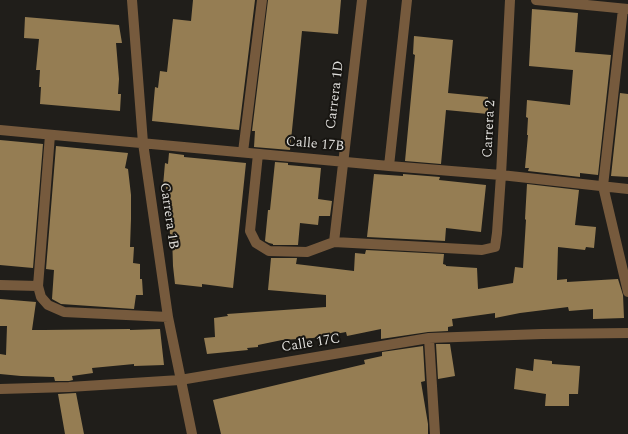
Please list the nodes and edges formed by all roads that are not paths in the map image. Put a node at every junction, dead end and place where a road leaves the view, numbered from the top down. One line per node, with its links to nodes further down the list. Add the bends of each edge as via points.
1 (132, 0): 11 (street, Carrera 1B)
2 (262, 0): 12 (street)
3 (362, 0): 14 (street, Carrera 1D)
4 (407, 0): 15 (street)
5 (510, 0): 16 (street, Carrera 2)
6 (536, 0): 7 (street)
7 (609, 4): 8 (street)
8 (625, 9): 17 (street)
9 (0, 130): 10 (street, Calle 17B)
10 (50, 135): 11 (street, Calle 17B); 21 (street)
11 (143, 143): 12 (street, Calle 17B); 23 (street, Carrera 1B)
12 (243, 152): 13 (street, Calle 17B)
13 (258, 154): 14 (street, Calle 17B); 19 (street, via 250,231 256,243 269,251 307,252)
14 (343, 161): 15 (street, Calle 17B); 19 (street, Carrera 1D)
15 (389, 166): 16 (street, Calle 17B)
16 (501, 175): 17 (street, Calle 17B); 19 (street, Carrera 2, via 495,247 482,250)
17 (603, 186): 18 (street, Calle 17B); 22 (street)
18 (628, 189)
19 (334, 242)
20 (0, 285): 21 (street)
21 (38, 286): 23 (street, via 41,297 48,306 64,312)
22 (628, 292)
23 (168, 317): 26 (street, Carrera 1B)
24 (628, 333): 25 (street, Calle 17C)
25 (429, 338): 26 (street, Calle 17C); 29 (street)
26 (180, 380): 27 (street, Calle 17C); 28 (street, Carrera 1B)
27 (0, 389)
28 (192, 434)
29 (435, 434)

